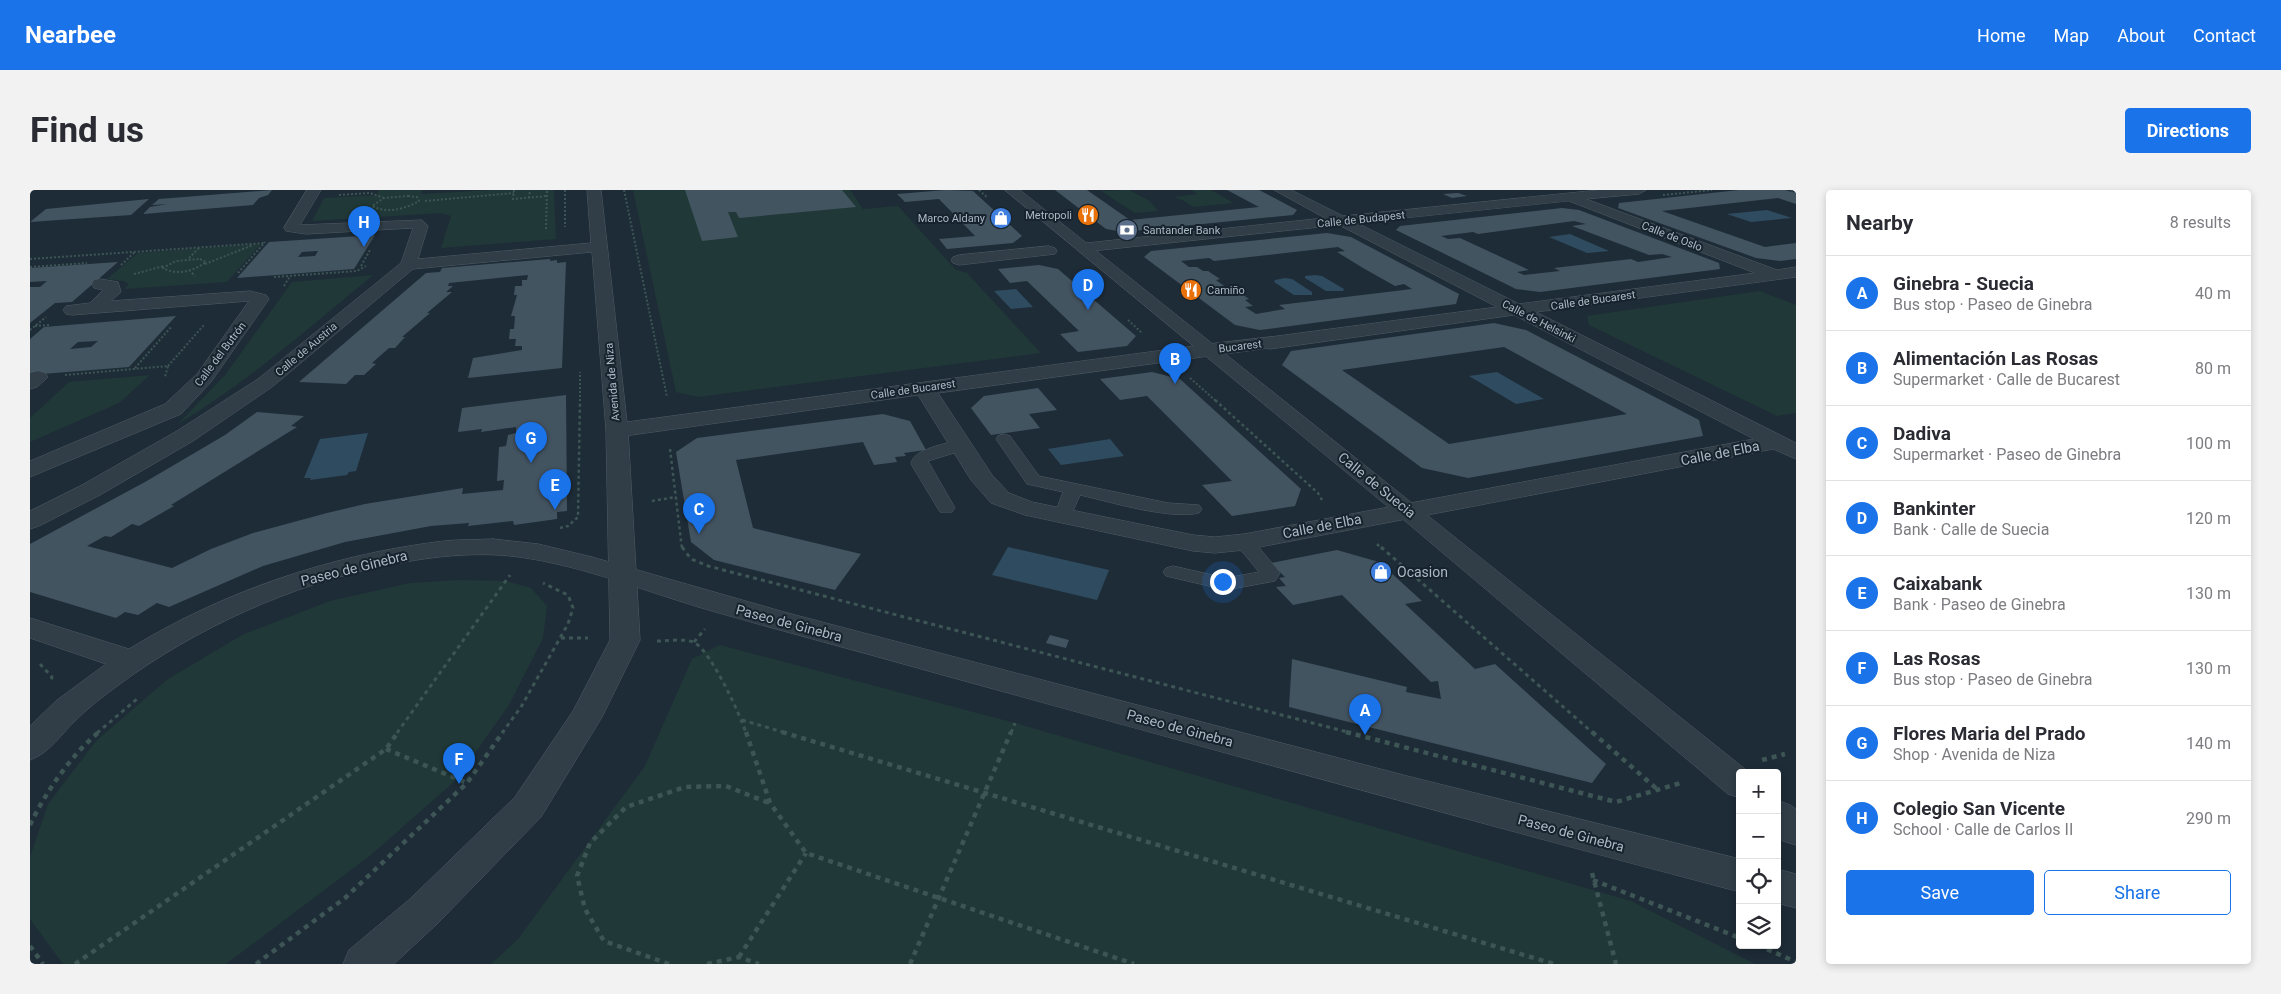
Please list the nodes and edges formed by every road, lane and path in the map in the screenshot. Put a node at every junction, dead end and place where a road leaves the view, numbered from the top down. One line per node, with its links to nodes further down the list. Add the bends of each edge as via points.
1 (314, 190): 38 (street, via 291,228 306,230 417,223 421,226)
2 (514, 190): 15 (path)
3 (530, 190): 20 (path)
4 (547, 190): 17 (path)
5 (565, 190): 25 (path)
6 (594, 190): 28 (street, Avenida de Niza)
7 (624, 190): 61 (path, via 666,397 692,404 710,402)
8 (979, 190): 22 (path)
9 (1012, 190): 29 (street, Calle de Suecia)
10 (1281, 190): 23 (street, Calle de Helsinki)
11 (1548, 190): 18 (street, Calle de Oslo)
12 (1639, 190): 18 (street, Calle de Budapest)
13 (1791, 190): 14 (path)
14 (1796, 192)
15 (514, 193): 20 (path, via 513,199); 21 (path)
16 (331, 195): 19 (path, via 370,193)
17 (547, 196): 20 (path); 24 (path)
18 (1568, 197): 23 (street, Calle de Budapest); 42 (street, Calle de Oslo)
19 (385, 198)
20 (529, 198)
21 (420, 201)
22 (993, 202)
23 (1340, 221): 29 (street, Calle de Budapest); 49 (street, Calle de Helsinki)
24 (546, 233)
25 (565, 233)
26 (256, 243): 27 (path); 37 (path); 44 (path, via 265,243)
27 (200, 247): 31 (path); 32 (path)
28 (600, 247): 38 (street); 62 (street, Avenida de Niza)
29 (1082, 247): 53 (street, Calle de Suecia)
30 (1049, 250): 33 (street)
31 (30, 259)
32 (188, 259): 37 (path, via 203,259); 37 (path, via 163,268 183,271)
33 (959, 260)
34 (115, 261): 35 (path)
35 (125, 261)
36 (87, 263): 40 (path)
37 (205, 264)
38 (408, 265): 73 (street, Calle de Austria, via 265,383 185,436)
39 (370, 266): 43 (path, via 357,271)
40 (30, 267)
41 (1796, 272): 42 (street, Calle de Bucarest)
42 (1776, 275): 45 (street, Calle de Oslo); 49 (street, Calle de Bucarest)
43 (272, 277)
44 (232, 280)
45 (1796, 282)
46 (100, 284): 47 (street, via 112,286 112,292 100,302)
47 (100, 307): 48 (street, Calle del Butrón); 67 (street, Calle del Butrón, via 250,296 260,299 204,378 173,410)
48 (72, 310)
49 (1517, 310): 52 (street, Calle de Bucarest); 66 (street, Calle de Helsinki)
50 (1123, 315): 54 (path, via 1149,341 1144,346 1128,348)
51 (208, 319): 55 (path)
52 (1270, 342): 53 (street, Bucarest)
53 (1209, 350): 54 (street, Calle de Bucarest); 71 (street, Calle de Suecia)
54 (1140, 359): 60 (street, Calle de Bucarest)
55 (168, 366): 58 (path); 59 (path)
56 (580, 371): 76 (path, via 578,518 568,526 540,531)
57 (1186, 374): 74 (path, via 1318,492 1322,498 1320,505 1313,506)
58 (62, 375)
59 (163, 384)
60 (924, 388): 61 (street, Calle de Bucarest); 65 (street, Calle de Elba)
61 (713, 416): 62 (street, Calle de Bucarest)
62 (617, 430): 80 (street, Avenida de Niza)
63 (1004, 438): 68 (lane, via 1033,480)
64 (672, 445): 94 (path, via 669,451 682,550 691,559 708,566 1616,802)
65 (961, 445): 69 (lane, via 920,460); 72 (street, Calle de Elba, via 983,480 1000,498 1025,508)
66 (1786, 447): 71 (street, Calle de Elba)
67 (30, 470)
68 (1073, 489): 70 (lane, via 1168,508); 72 (lane)
69 (946, 508)
70 (1193, 509)
71 (1407, 510): 74 (street, Calle de Elba); 92 (street, Calle de Suecia)
72 (1063, 516): 75 (street, Calle de Elba, via 1192,543)
73 (30, 521)
74 (1334, 524): 75 (street, Calle de Elba); 94 (path, via 1350,539 1373,541 1384,549)
75 (1244, 542): 77 (lane, via 1270,572 1268,577 1226,584)
76 (526, 550): 79 (path); 80 (street, Paseo de Ginebra, via 556,555); 85 (street, Paseo de Ginebra, via 493,547 414,553 320,573 220,612)
77 (1172, 572)
78 (501, 575): 79 (path)
79 (510, 575): 81 (path); 90 (path)
80 (622, 575): 101 (street, Paseo de Ginebra, via 724,606); 113 (street, via 625,640 586,717 528,807 424,911)
81 (519, 577)
82 (536, 581): 93 (path, via 568,595 573,608 568,624 521,707)
83 (30, 628): 85 (street)
84 (694, 642): 87 (path, via 706,652)
85 (131, 662): 89 (street, Paseo de Ginebra, via 67,709)
86 (140, 696): 98 (path, via 88,741 41,801)
87 (742, 720): 95 (path); 96 (path)
88 (1015, 723): 95 (path)
89 (30, 747)
90 (386, 749): 93 (path); 111 (path)
91 (1785, 754): 92 (path)
92 (1731, 777): 94 (path)
93 (467, 782): 112 (path, via 345,898)
94 (1658, 790)
95 (986, 792): 104 (path); 119 (path)
96 (770, 803): 100 (path); 114 (path, via 726,786 685,787 626,807 590,843 577,876 585,910 604,940)
97 (1781, 818): 99 (street)
98 (30, 825)
99 (1796, 830)
100 (806, 853): 104 (path); 108 (path)
101 (1736, 875)
102 (1781, 887): 103 (street)
103 (1796, 891)
104 (940, 899): 117 (path); 118 (path)
105 (1736, 936): 120 (path, via 1593,880)
106 (30, 946): 110 (path)
107 (1767, 949): 109 (path)
108 (739, 957): 115 (path); 116 (path)
109 (1796, 962)
110 (43, 964)
111 (75, 964)
112 (256, 964)
113 (364, 964)
114 (668, 964)
115 (707, 964)
116 (758, 964)
117 (910, 964)
118 (1134, 964)
119 (1554, 964)
120 (1616, 964)

